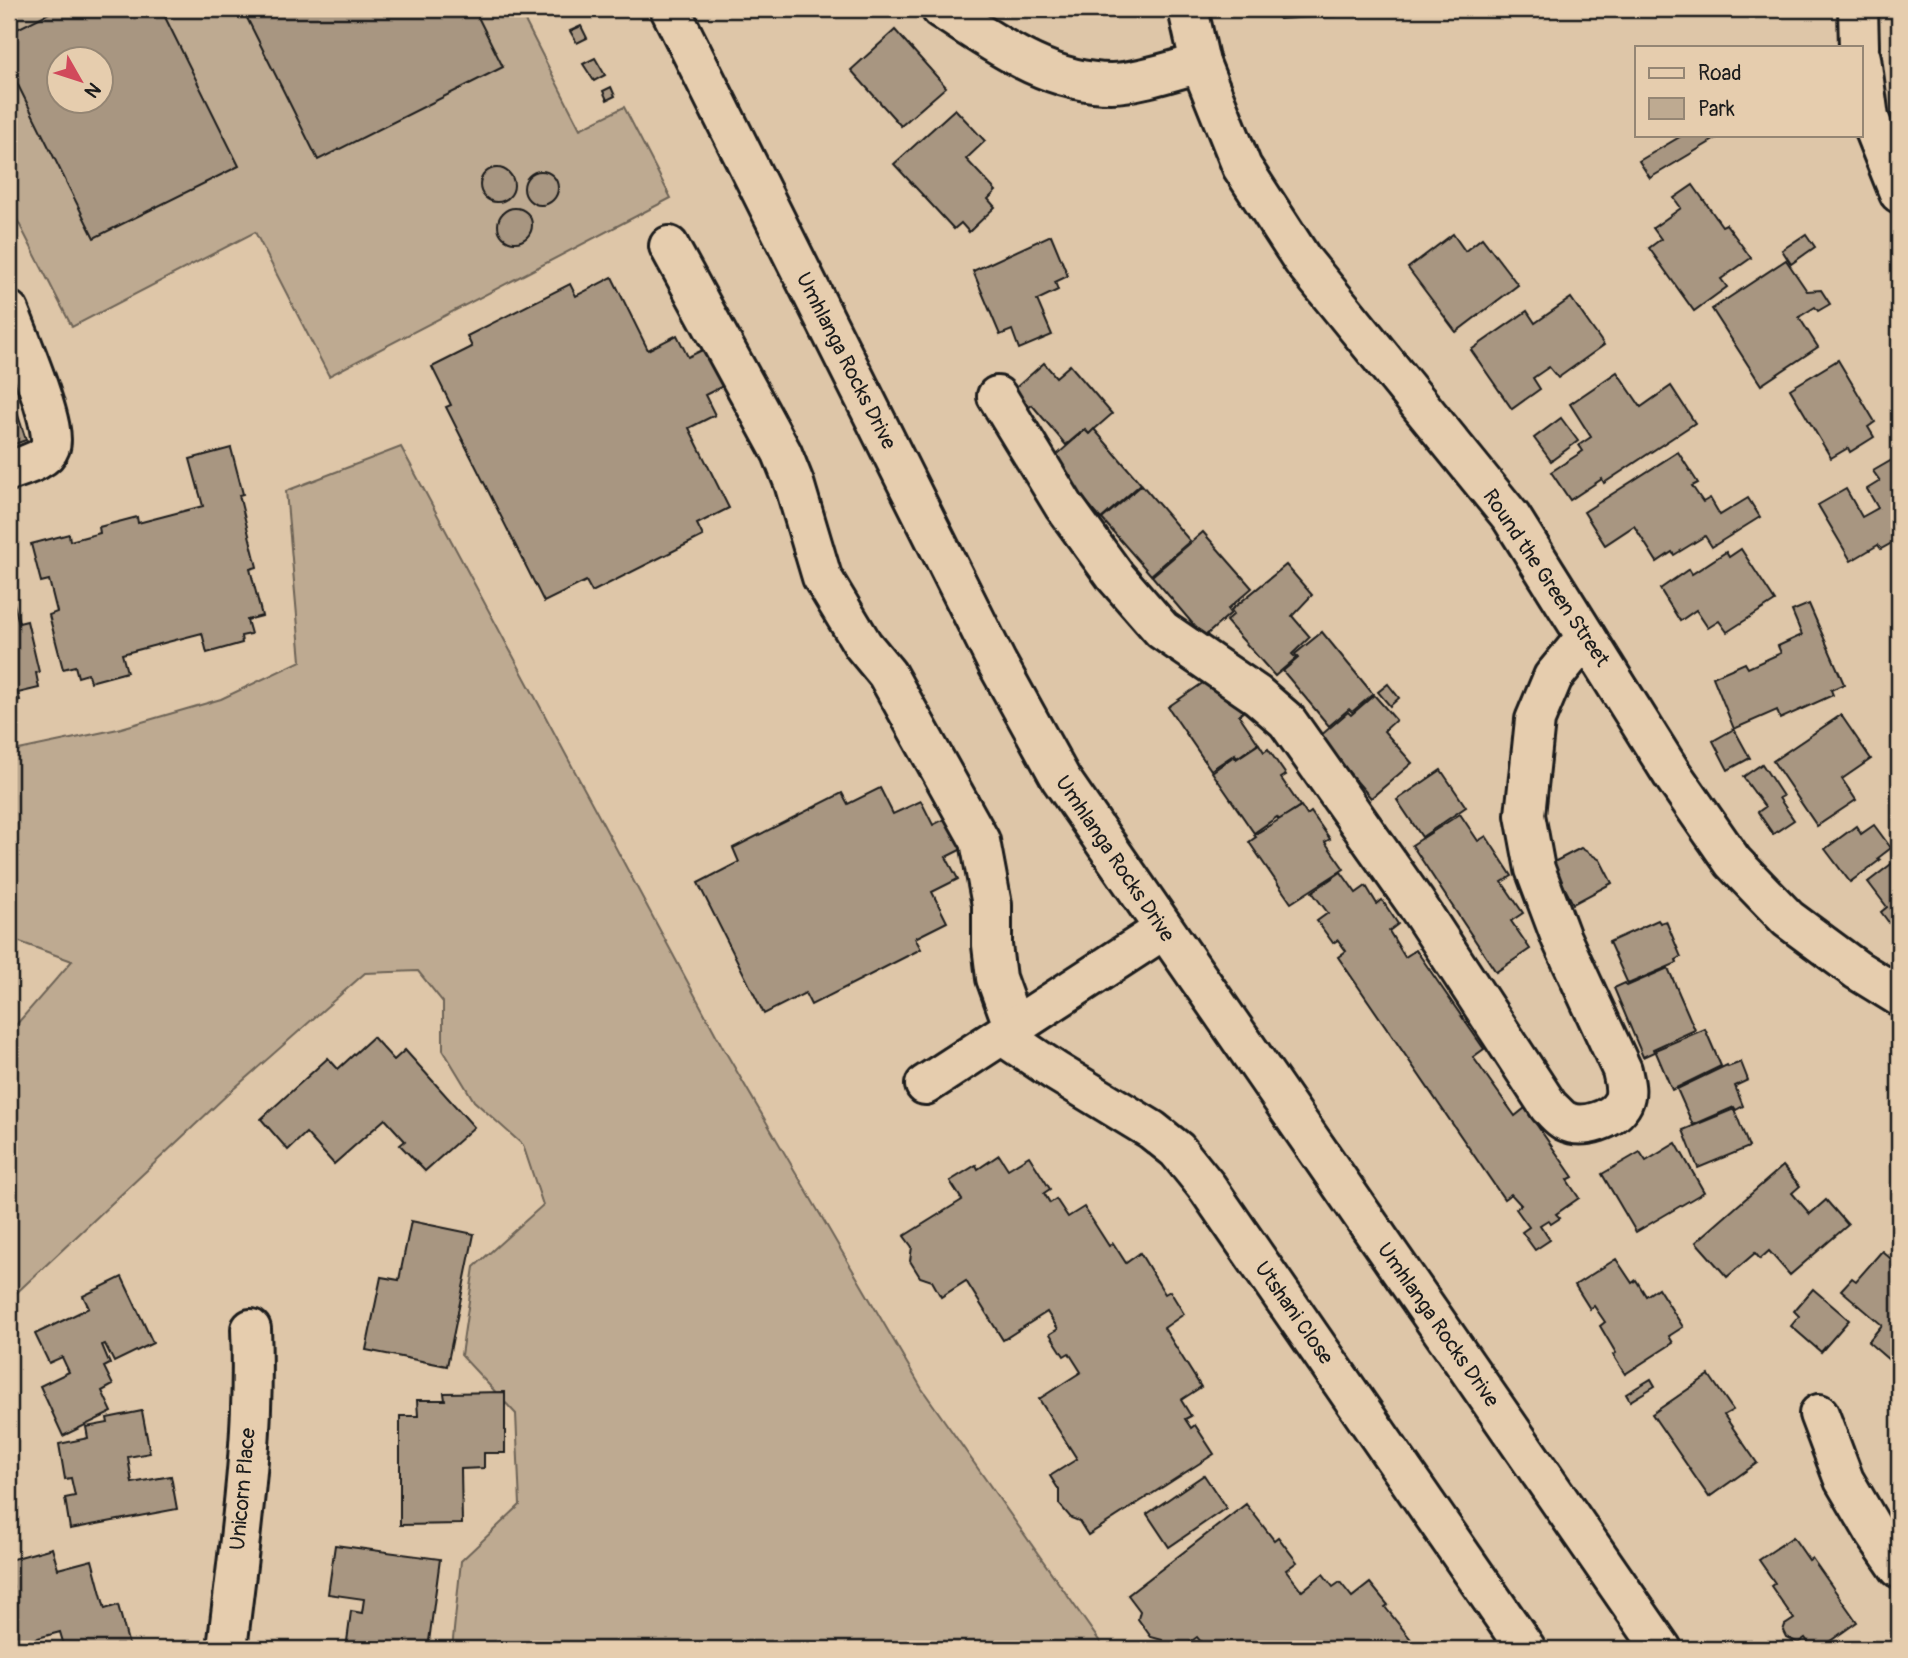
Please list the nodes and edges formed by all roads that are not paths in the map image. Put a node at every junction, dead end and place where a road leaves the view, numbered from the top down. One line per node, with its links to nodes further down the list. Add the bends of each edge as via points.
1 (670, 9): 14 (street, Umhlanga Rocks Drive, via 997,663 1060,779)
2 (941, 9): 6 (street, via 1018,58 1064,77 1112,83)
3 (1188, 9): 6 (street, Round the Green Street)
4 (1858, 9): 5 (street)
5 (1859, 46)
6 (1200, 63): 13 (street, Round the Green Street, via 1242,167 1303,261 1511,517)
7 (1862, 66): 8 (street, via 1869,118)
8 (1899, 193)
9 (669, 246): 16 (street, via 782,453 822,577 857,636 887,674 980,841 992,905 996,978)
10 (9, 311): 12 (street, via 47,412 51,446 31,463)
11 (997, 396): 13 (street, via 1064,506 1162,630 1287,721 1415,902 1549,1107 1563,1121 1576,1125 1615,1113 1626,1089 1622,1070 1561,938 1535,869 1525,815 1535,720 1553,677)
12 (9, 471)
13 (1586, 637): 15 (street, Round the Green Street, via 1733,862 1788,919)
14 (1163, 930): 16 (street); 23 (street, Umhlanga Rocks Drive)
15 (1899, 996)
16 (1008, 1032): 17 (street); 22 (street, Utshani Close, via 1077,1085 1177,1150)
17 (925, 1085)
18 (251, 1329): 21 (street, Unicorn Place, via 253,1368 244,1499)
19 (1819, 1414): 20 (street, via 1844,1480)
20 (1899, 1568)
21 (227, 1649)
22 (1526, 1649)
23 (1662, 1649)

